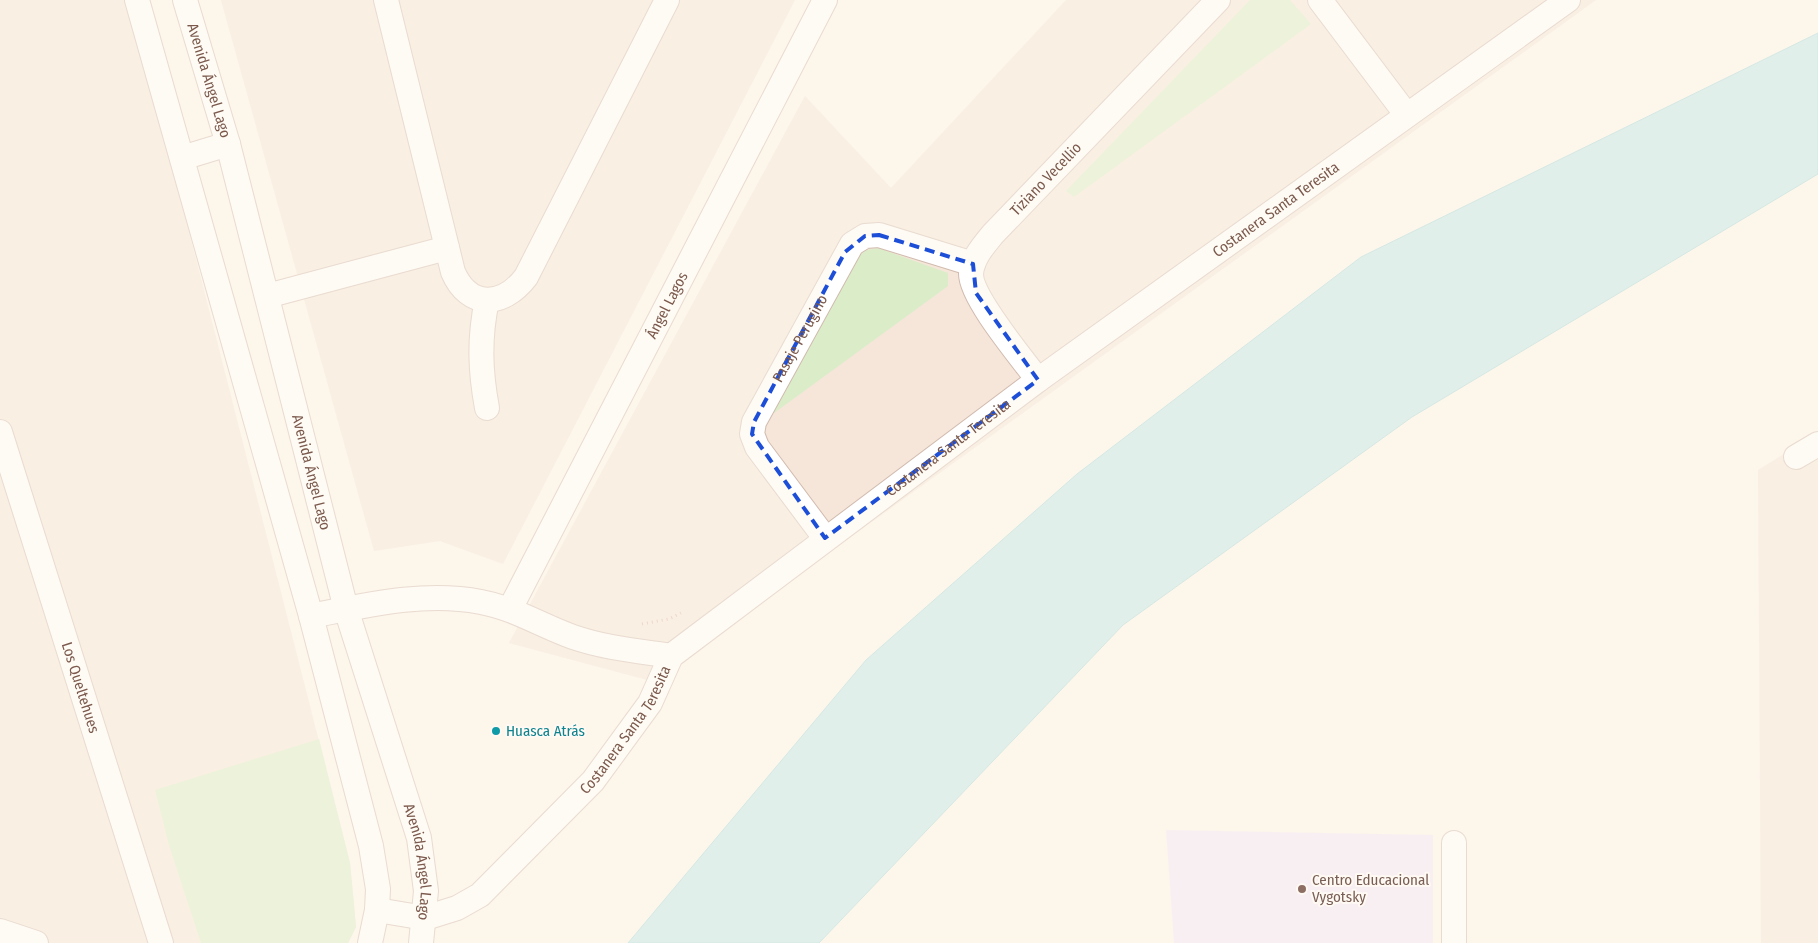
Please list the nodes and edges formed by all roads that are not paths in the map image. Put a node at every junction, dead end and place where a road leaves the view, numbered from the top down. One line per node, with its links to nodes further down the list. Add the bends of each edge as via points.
1 (137, 0): 11 (street)
2 (185, 0): 10 (street, Avenida Ángel Lago)
3 (386, 0): 12 (street)
4 (667, 0): 15 (street, via 526,277 510,294)
5 (825, 0): 23 (street, Ángel Lagos)
6 (1218, 0): 13 (street, Tiziano Vecellio, via 993,234)
7 (1320, 0): 9 (street)
8 (1568, 0): 9 (street, Costanera Santa Teresita)
9 (1406, 114): 16 (street, Costanera Santa Teresita)
10 (228, 144): 11 (street); 14 (street, Avenida Ángel Lago)
11 (182, 158): 24 (street)
12 (447, 248): 14 (street); 15 (street, via 458,282 475,297)
13 (973, 264): 16 (street, via 971,274 976,293); 21 (street, Pasaje Perugino, via 879,235 865,236 852,244 754,422 752,434 757,447)
14 (267, 296): 22 (street, Avenida Ángel Lago)
15 (487, 300): 17 (street, via 480,354)
16 (1038, 380): 21 (street, Costanera Santa Teresita)
17 (487, 408)
18 (0, 432): 31 (street, Los Queltehues)
19 (1818, 444): 20 (street)
20 (1796, 458)
21 (825, 538): 25 (street, Costanera Santa Teresita)
22 (346, 609): 23 (street, via 397,600 444,598); 24 (street); 28 (street, Avenida Ángel Lago, via 419,838 424,864)
23 (510, 609): 25 (street, via 575,638)
24 (311, 616): 27 (street, via 375,867)
25 (670, 656): 28 (street, Costanera Santa Teresita, via 650,703 593,781 480,895 457,908)
26 (1454, 843): 34 (street)
27 (377, 910): 28 (street, Costanera Santa Teresita); 32 (street)
28 (426, 918): 33 (street, Avenida Ángel Lago)
29 (0, 931): 30 (street)
30 (36, 943)
31 (161, 943)
32 (370, 943)
33 (421, 943)
34 (1454, 943)

